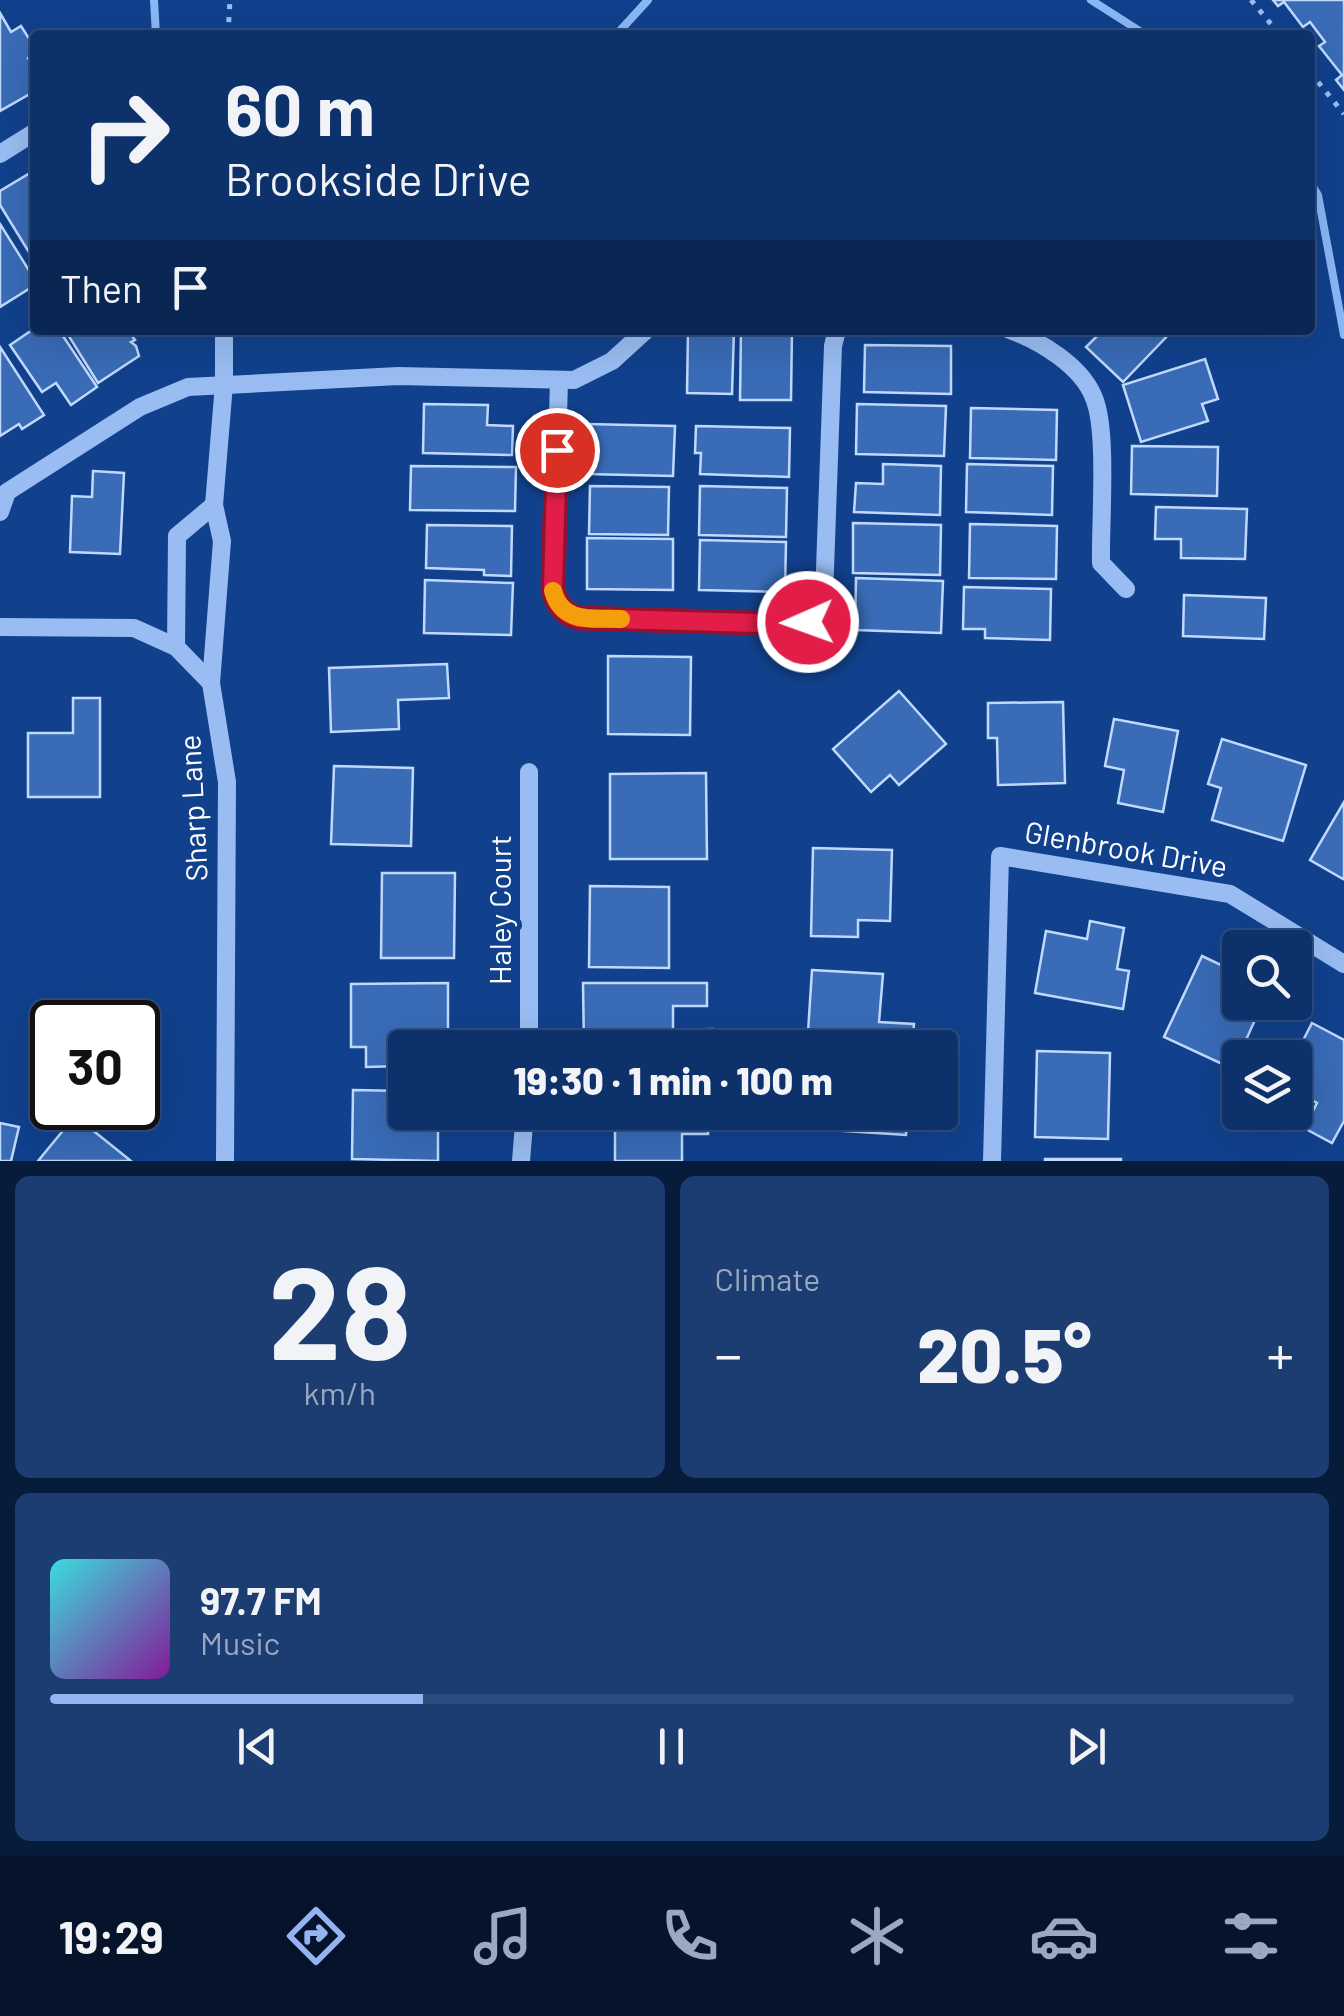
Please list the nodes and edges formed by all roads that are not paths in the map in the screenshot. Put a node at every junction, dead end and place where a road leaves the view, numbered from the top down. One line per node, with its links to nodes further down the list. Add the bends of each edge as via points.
1 (30, 135): 2 (street)
2 (0, 154)
3 (224, 335): 8 (street, Sharp Lane)
4 (641, 335): 7 (street, via 612,361)
5 (836, 335): 7 (street, via 824,597 808,622 578,618 564,612 553,587)
6 (1020, 335): 11 (street, via 1047,349 1094,395 1101,563)
7 (558, 381): 8 (street, via 398,376)
8 (224, 384): 9 (street, Sharp Lane); 10 (street, via 188,386 140,408 8,492)
9 (214, 505): 13 (street, via 177,536); 14 (street, Sharp Lane, via 222,541)
10 (0, 512)
11 (1126, 589)
12 (0, 627): 13 (street, via 134,628)
13 (176, 646): 14 (street)
14 (212, 684): 19 (street, Sharp Lane, via 227,782)
15 (528, 772): 17 (street, Haley Court)
16 (1344, 964): 21 (street, Glenbrook Drive, via 1230,894 1000,856)
17 (528, 1030)
18 (524, 1130): 20 (street)
19 (226, 1161)
20 (521, 1161)
21 (992, 1161)

